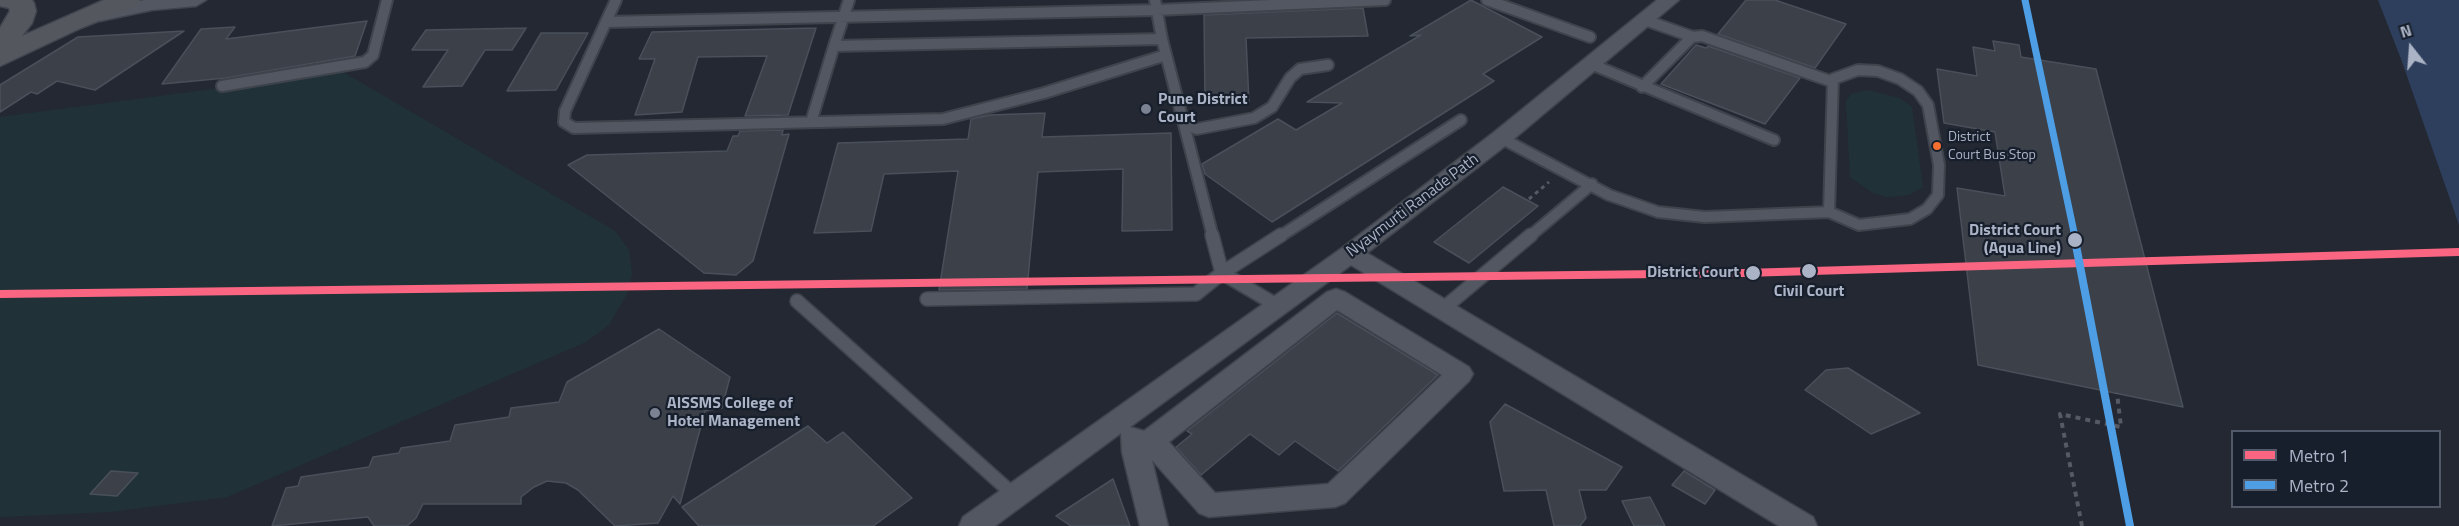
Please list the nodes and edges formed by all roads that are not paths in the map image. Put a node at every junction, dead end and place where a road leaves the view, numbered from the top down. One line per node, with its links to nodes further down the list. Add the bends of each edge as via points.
1 (127, 0): 10 (highway)
2 (196, 0): 10 (street)
3 (387, 0): 25 (lane, via 373,55 365,62)
4 (616, 0): 14 (lane)
5 (849, 0): 12 (lane)
6 (1385, 0): 9 (lane)
7 (1487, 0): 16 (lane)
8 (1669, 0): 13 (street, Nyaymurti Ranade Path)
9 (1156, 5): 12 (lane); 17 (lane)
10 (71, 11): 11 (highway); 21 (highway)
11 (13, 12): 18 (highway)
12 (843, 17): 14 (lane); 19 (lane)
13 (1645, 20): 15 (lane); 22 (street, Nyaymurti Ranade Path)
14 (606, 22): 28 (lane, via 565,111 564,122 574,128)
15 (1693, 37): 24 (lane, via 1711,37); 26 (lane)
16 (1590, 38)
17 (1162, 39): 19 (lane); 20 (lane)
18 (0, 45)
19 (834, 46): 28 (lane)
20 (1166, 55): 28 (lane, via 943,119); 29 (lane)
21 (0, 58)
22 (1591, 64): 26 (lane); 30 (street, Nyaymurti Ranade Path)
23 (1328, 66): 29 (lane, via 1300,69 1272,108 1254,117 1197,129)
24 (1833, 82): 33 (lane); 33 (lane, via 1842,74 1858,70 1878,71 1918,91 1933,121 1939,165 1938,195 1928,209 1910,219 1859,225)
25 (222, 86)
26 (1642, 87): 31 (lane)
27 (1461, 120): 35 (lane)
28 (811, 122)
29 (1184, 124): 35 (lane)
30 (1502, 138): 32 (lane); 34 (street, Nyaymurti Ranade Path)
31 (1774, 140)
32 (1592, 184): 33 (lane, via 1610,195 1658,212 1716,217); 39 (lane)
33 (1829, 212)
34 (1350, 254): 38 (street, Nyaymurti Ranade Path); 39 (street)
35 (1222, 273): 36 (lane, via 1196,294); 38 (lane)
36 (927, 299)
37 (797, 300): 42 (lane)
38 (1278, 306): 40 (street, Nyaymurti Ranade Path)
39 (1444, 308): 45 (street)
40 (1127, 414): 41 (street); 42 (street, Nyaymurti Ranade Path)
41 (1144, 447): 41 (street, via 1336,298 1460,374 1335,495 1209,505); 44 (street)
42 (1015, 495): 43 (street, Nyaymurti Ranade Path)
43 (973, 526)
44 (1154, 526)
45 (1803, 526)

